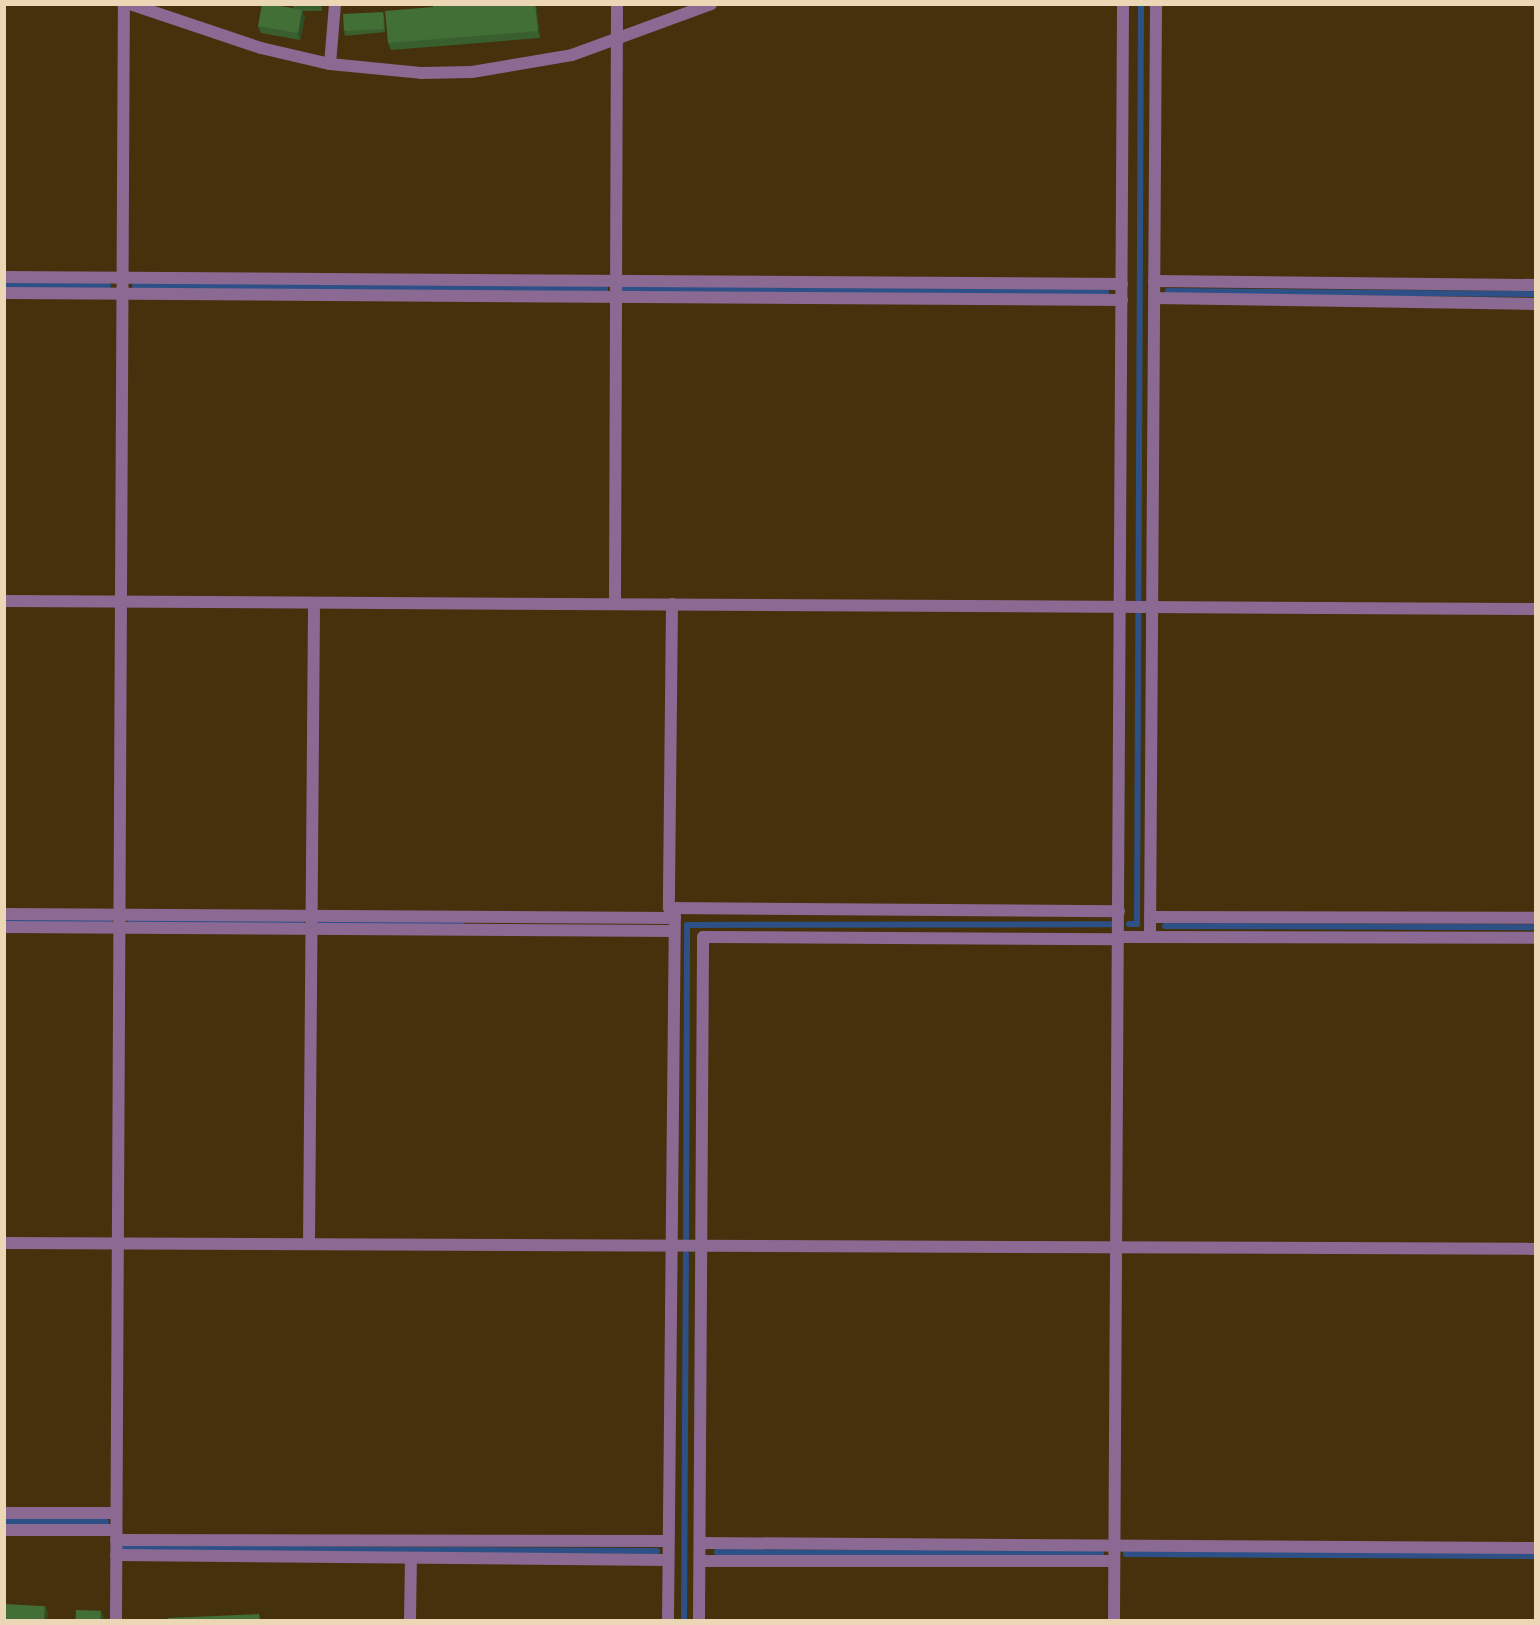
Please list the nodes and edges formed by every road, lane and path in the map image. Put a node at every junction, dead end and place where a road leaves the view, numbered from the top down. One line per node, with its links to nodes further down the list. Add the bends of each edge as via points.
1 (124, 4): 11 (street)
2 (130, 4): 9 (street, via 261,48)
3 (334, 4): 9 (street)
4 (617, 4): 8 (street)
5 (711, 4): 8 (street)
6 (1123, 4): 14 (street)
7 (1155, 4): 13 (street)
8 (618, 38): 9 (street, via 572,55 472,72 421,73); 12 (street)
9 (330, 64)
10 (4, 277): 11 (street)
11 (123, 278): 12 (street); 17 (street)
12 (616, 281): 14 (street); 18 (street)
13 (1154, 281): 15 (street); 19 (street)
14 (1122, 284): 20 (street)
15 (1536, 285)
16 (4, 293): 17 (street)
17 (123, 294): 18 (street); 23 (street)
18 (616, 297): 20 (street); 25 (street)
19 (1154, 298): 21 (street); 28 (street)
20 (1122, 300): 27 (street)
21 (1536, 304)
22 (4, 601): 23 (street)
23 (122, 602): 24 (street); 33 (street)
24 (314, 603): 25 (street); 34 (street)
25 (615, 604): 26 (street)
26 (672, 604): 27 (street); 31 (street, via 669,908)
27 (1125, 606): 28 (street); 30 (street)
28 (1149, 606): 29 (street); 35 (street)
29 (1536, 609)
30 (1119, 911): 31 (street); 42 (street)
31 (675, 913): 34 (street); 40 (street)
32 (4, 914): 33 (street)
33 (120, 914): 34 (street); 38 (street)
34 (311, 915): 39 (street)
35 (1150, 917): 36 (street); 41 (street)
36 (1536, 918)
37 (4, 927): 38 (street)
38 (120, 928): 39 (street); 45 (street)
39 (311, 929): 40 (street); 46 (street)
40 (674, 931): 47 (street)
41 (1150, 937): 42 (street); 43 (street)
42 (1118, 938): 48 (street, via 703,937); 50 (street)
43 (1536, 938)
44 (4, 1243): 45 (street)
45 (118, 1244): 46 (street); 52 (street)
46 (309, 1244): 47 (street)
47 (669, 1245): 48 (street); 55 (street)
48 (701, 1245): 50 (street); 56 (street)
49 (1536, 1249): 50 (street)
50 (1117, 1250): 57 (street)
51 (4, 1513): 52 (street)
52 (116, 1513): 54 (street)
53 (4, 1530): 54 (street)
54 (116, 1535): 55 (street); 59 (street)
55 (668, 1541): 61 (street)
56 (700, 1543): 57 (street); 62 (street)
57 (1114, 1545): 58 (street); 63 (street)
58 (1536, 1548)
59 (116, 1556): 60 (street); 64 (street)
60 (411, 1558): 61 (street); 65 (street)
61 (668, 1560): 66 (street)
62 (700, 1561): 63 (street); 67 (street)
63 (1114, 1562): 68 (street)
64 (116, 1620)
65 (410, 1620)
66 (668, 1620)
67 (699, 1620)
68 (1114, 1620)

